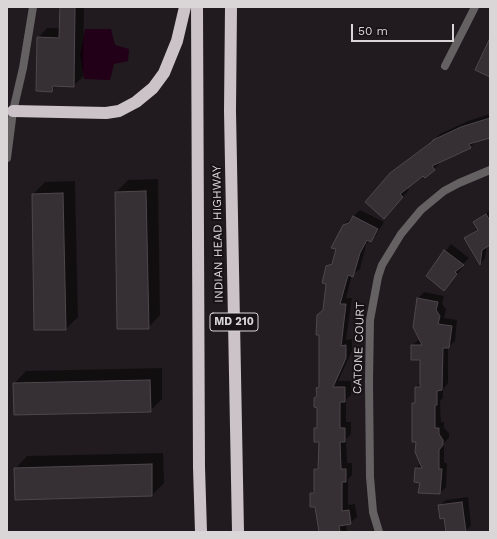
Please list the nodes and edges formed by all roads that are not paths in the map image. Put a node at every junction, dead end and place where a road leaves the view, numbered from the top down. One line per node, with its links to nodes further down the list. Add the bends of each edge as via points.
1 (33, 7): 7 (street)
2 (185, 7): 7 (highway, via 177,41 164,73 153,88 136,102 119,111 106,113)
3 (198, 7): 10 (highway, INDIAN HEAD HIGHWAY / MD 210)
4 (231, 7): 11 (highway, INDIAN HEAD HIGHWAY / MD 210, via 230,111)
5 (475, 7): 6 (street)
6 (445, 66)
7 (13, 111): 8 (street)
8 (7, 158)
9 (490, 170): 12 (street, CATONE COURT, via 444,191 420,210 401,234 382,265 378,277 370,320 369,382 370,477 373,512)
10 (201, 532)
11 (238, 532)
12 (379, 532)

